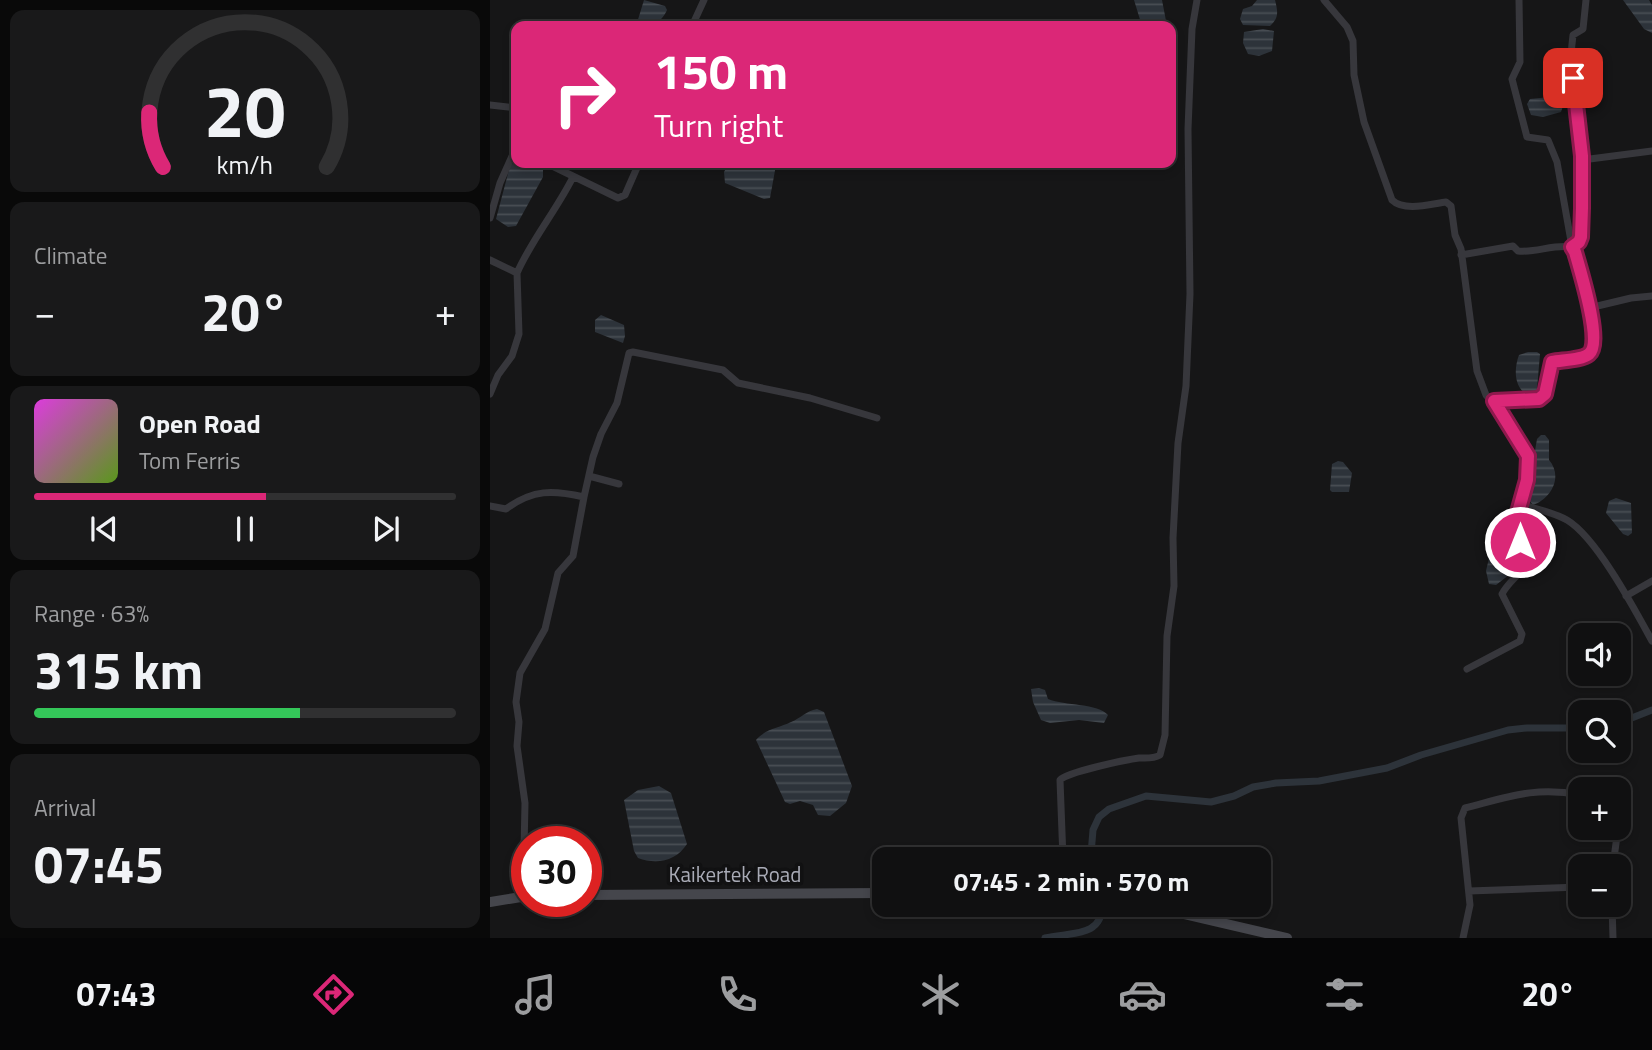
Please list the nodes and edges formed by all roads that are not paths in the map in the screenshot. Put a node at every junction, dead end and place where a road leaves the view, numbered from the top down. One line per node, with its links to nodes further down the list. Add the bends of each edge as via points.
1 (704, 0): 6 (street)
2 (1197, 0): 36 (street, via 1188,129 1191,294 1178,443 1165,735 1160,755 1154,758 1078,772 1060,780)
3 (1324, 0): 17 (street, via 1353,41 1354,75 1364,122 1392,200 1404,205 1446,202 1451,206)
4 (1519, 0): 16 (street, via 1520,62 1512,79 1527,137 1548,140 1557,162)
5 (1586, 0): 11 (street, via 1583,29 1573,35 1572,48)
6 (694, 21)
7 (490, 105): 8 (street)
8 (511, 107)
9 (1652, 151): 11 (street)
10 (511, 158): 15 (street)
11 (1582, 160): 16 (street, via 1581,237)
12 (556, 168): 14 (street)
13 (637, 168): 14 (street, via 625,195 618,198)
14 (573, 177): 19 (street, via 532,241)
15 (490, 218)
16 (1572, 247): 17 (street, via 1530,252 1513,246); 21 (street)
17 (1461, 255): 23 (street, via 1477,371 1486,395)
18 (490, 260): 19 (street)
19 (517, 274): 22 (street, via 519,334)
20 (1652, 296): 21 (street)
21 (1588, 308): 23 (street, via 1595,339 1587,356 1552,362 1545,394 1539,399)
22 (490, 394)
23 (1494, 401): 28 (street, via 1528,456)
24 (877, 418): 25 (street, via 810,397 738,383 723,370 633,352)
25 (589, 476): 26 (street); 27 (street)
26 (619, 484)
27 (584, 497): 29 (street, via 548,491 520,498 506,509); 35 (street, via 573,556 558,573 545,629 520,673 517,746)
28 (1520, 504): 31 (street, via 1568,521 1595,549); 33 (street, via 1516,523 1526,564 1502,594 1522,634 1520,641)
29 (490, 506)
30 (1652, 581): 31 (street)
31 (1626, 596): 32 (street)
32 (1652, 641)
33 (1468, 669)
34 (1568, 793): 38 (street, via 1531,791 1465,808 1461,818)
35 (525, 826)
36 (1063, 847)
37 (1568, 887): 38 (street)
38 (1469, 891): 46 (street)
39 (872, 893): 40 (main road, Kaikertek Road)
40 (602, 895)
41 (511, 899): 42 (main road)
42 (490, 902)
43 (1197, 917): 45 (main road)
44 (1612, 917): 47 (street)
45 (1287, 938)
46 (1463, 938)
47 (1613, 938)

